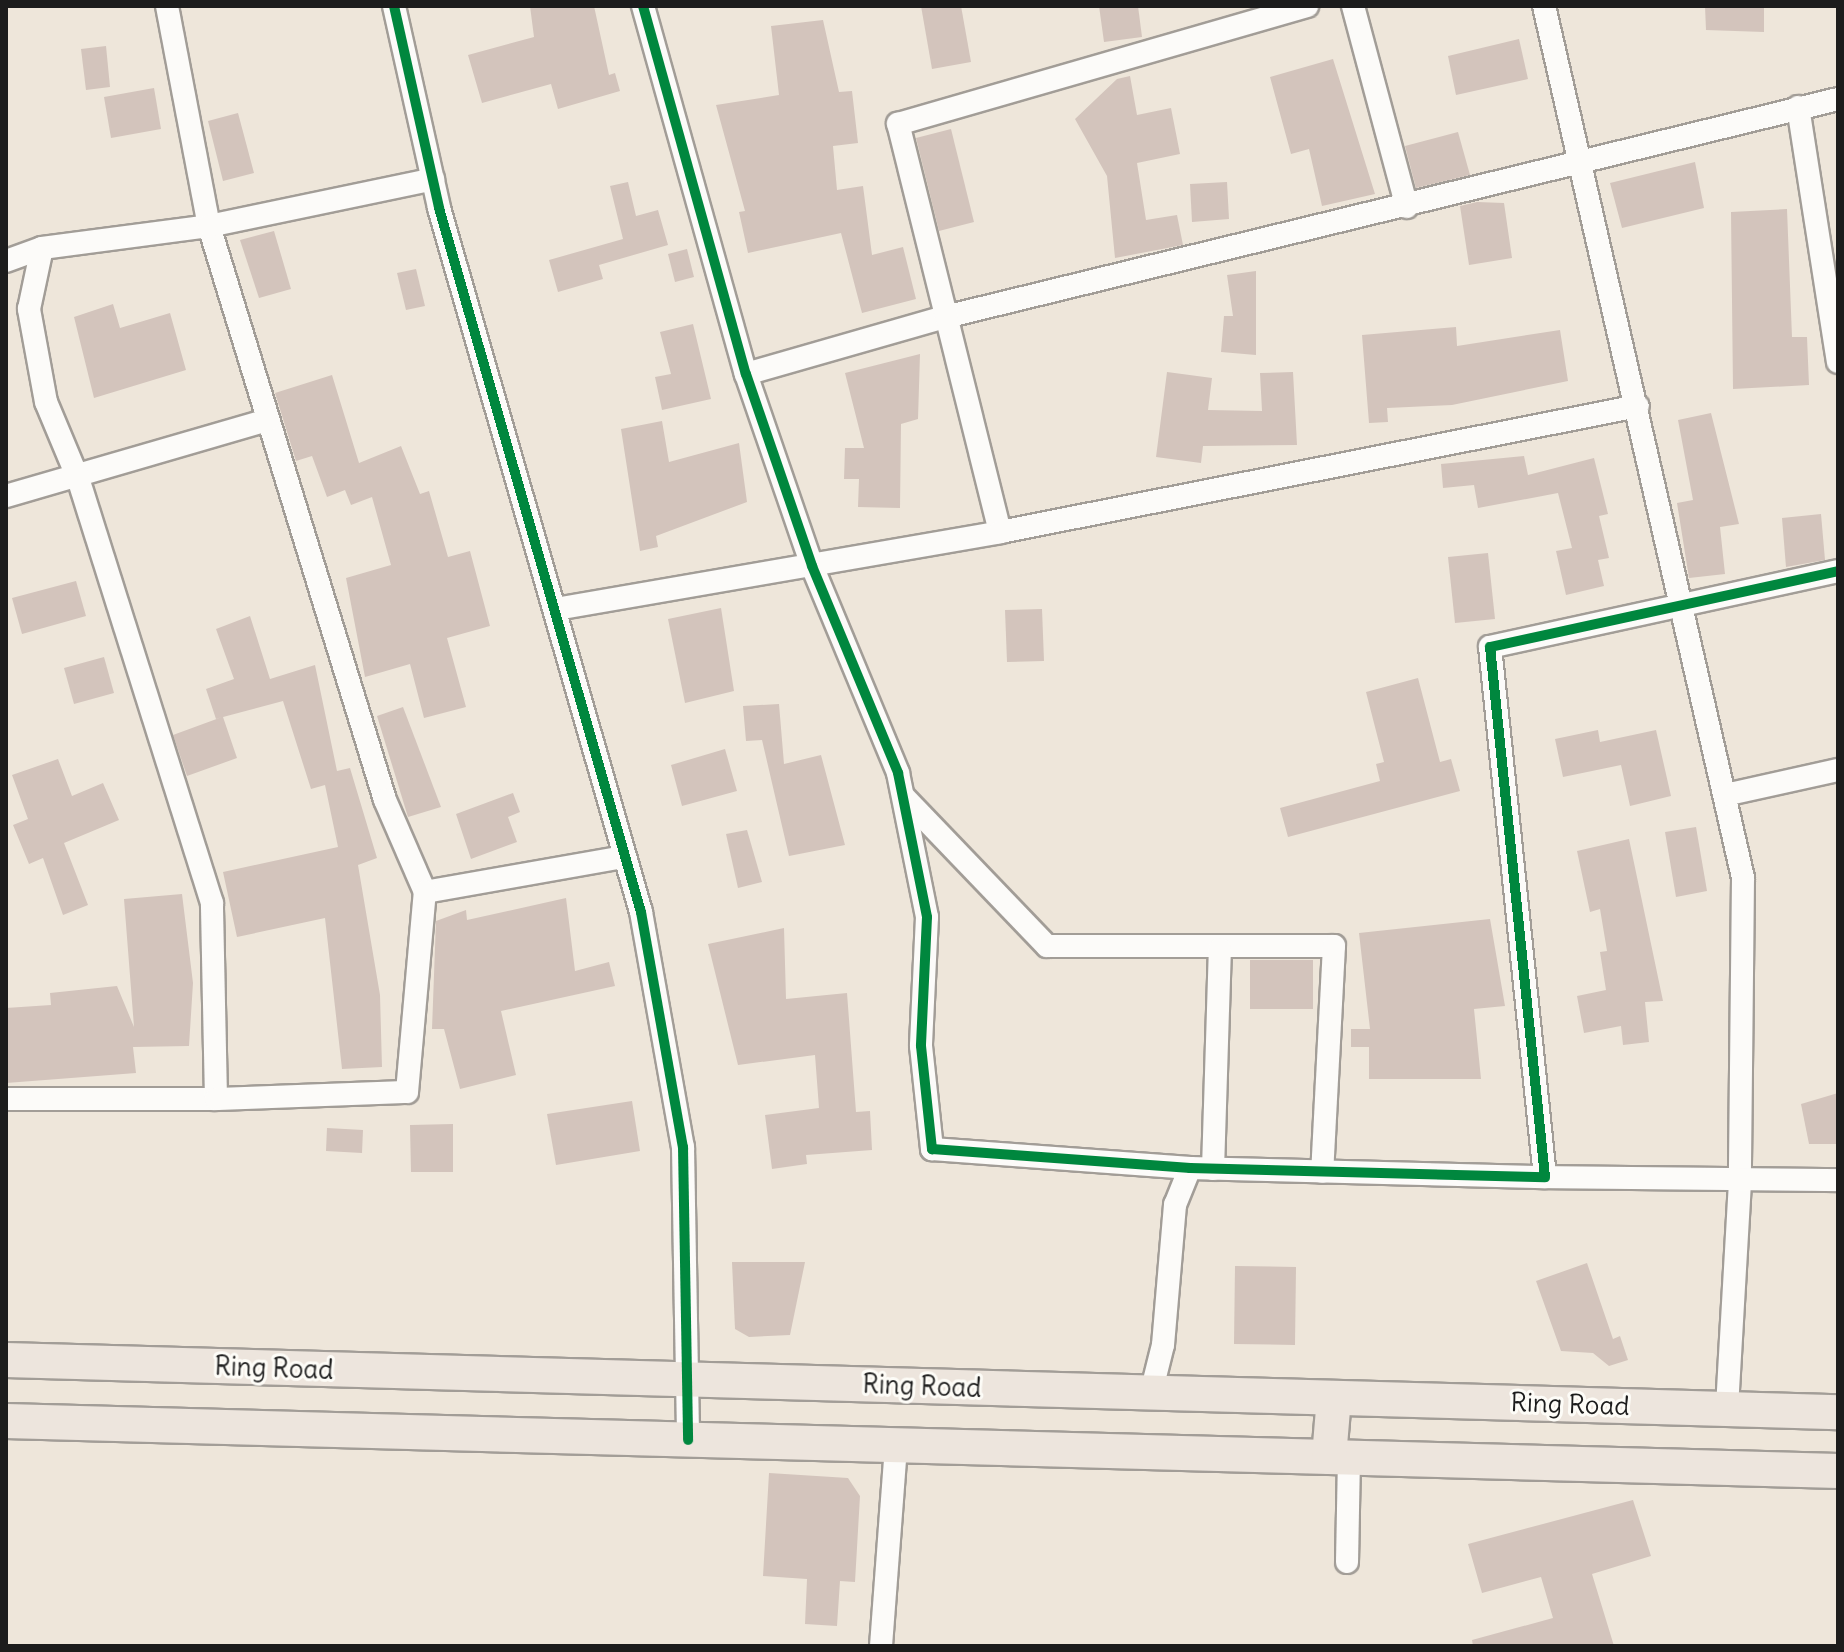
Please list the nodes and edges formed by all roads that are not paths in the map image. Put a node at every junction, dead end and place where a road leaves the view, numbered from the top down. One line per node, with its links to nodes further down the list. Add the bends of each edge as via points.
1 (167, 6): 12 (street)
2 (394, 6): 10 (street)
3 (643, 6): 17 (street)
4 (1307, 6): 15 (street, via 898,124)
5 (1353, 6): 11 (street)
6 (1544, 6): 9 (street)
7 (1838, 99): 8 (street)
8 (1798, 107): 9 (street); 16 (street)
9 (1586, 163): 11 (street); 18 (street)
10 (433, 179): 12 (street); 25 (street)
11 (1407, 207): 15 (street)
12 (209, 226): 13 (street); 19 (street)
13 (42, 248): 14 (street); 20 (street, via 29,309 46,402)
14 (6, 261)
15 (945, 317): 17 (street); 22 (street)
16 (1838, 362)
17 (746, 374): 23 (street)
18 (1638, 406): 22 (street); 26 (street)
19 (268, 420): 20 (street); 31 (street, via 385,800)
20 (77, 476): 21 (street); 34 (street, via 212,903)
21 (6, 496)
22 (1000, 532): 23 (street)
23 (812, 566): 25 (street); 29 (street)
24 (1838, 571): 26 (street)
25 (556, 609): 30 (street)
26 (1684, 611): 28 (street); 37 (street, via 1490,647)
27 (1838, 770): 28 (street)
28 (1725, 795): 39 (street, via 1743,878)
29 (903, 796): 32 (street, via 1047,946); 35 (street, via 927,917 921,1046 932,1149)
30 (624, 857): 31 (street); 41 (street, via 641,912 683,1147)
31 (425, 892): 34 (street, via 407,1092)
32 (1220, 949): 35 (street); 36 (street, via 1334,946)
33 (6, 1099): 34 (street)
34 (216, 1099)
35 (1201, 1169): 36 (street); 42 (street, via 1175,1205 1163,1345)
36 (1322, 1172): 37 (street)
37 (1545, 1177): 39 (street)
38 (1838, 1180): 39 (street)
39 (1740, 1182): 44 (street)
40 (6, 1360): 41 (main road, Ring Road)
41 (689, 1379): 42 (main road, Ring Road); 47 (street)
42 (1151, 1393): 43 (main road, Ring Road)
43 (1334, 1398): 44 (main road, Ring Road); 49 (main road)
44 (1727, 1409): 45 (main road, Ring Road)
45 (1838, 1412)
46 (6, 1421): 47 (main road)
47 (688, 1440): 48 (main road)
48 (896, 1446): 49 (main road); 52 (street)
49 (1339, 1458): 50 (main road); 51 (street)
50 (1838, 1471)
51 (1347, 1562)
52 (881, 1646)

